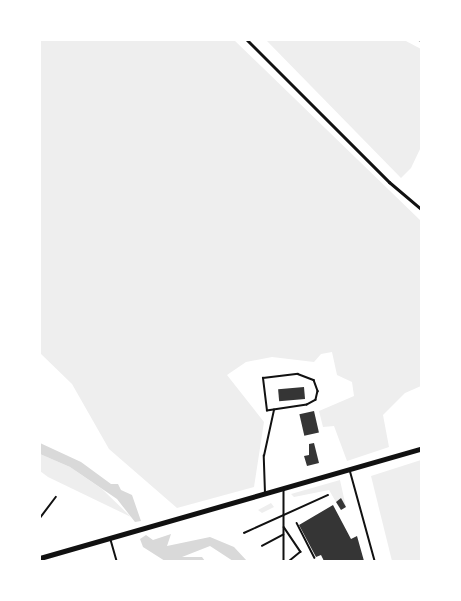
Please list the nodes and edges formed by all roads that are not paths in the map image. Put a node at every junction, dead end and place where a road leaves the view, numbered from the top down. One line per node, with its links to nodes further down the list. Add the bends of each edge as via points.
1 (247, 40): 2 (street, via 389,182)
2 (421, 209)
3 (274, 410): 3 (lane, via 313,403 318,394 314,380 298,374 264,377 265,406 267,411); 7 (lane, via 264,460)
4 (421, 449): 5 (main road)
5 (350, 470): 6 (main road); 21 (lane)
6 (284, 489): 7 (main road); 10 (lane)
7 (265, 494): 15 (main road)
8 (328, 495): 10 (lane)
9 (56, 497): 11 (lane)
10 (284, 512): 12 (lane); 13 (lane)
11 (40, 518)
12 (284, 526): 14 (lane); 20 (lane, via 300,552)
13 (244, 533)
14 (284, 534): 16 (lane); 19 (lane)
15 (110, 538): 17 (main road); 18 (lane)
16 (262, 546)
17 (40, 558)
18 (117, 561)
19 (284, 561)
20 (290, 561)
21 (375, 561)

